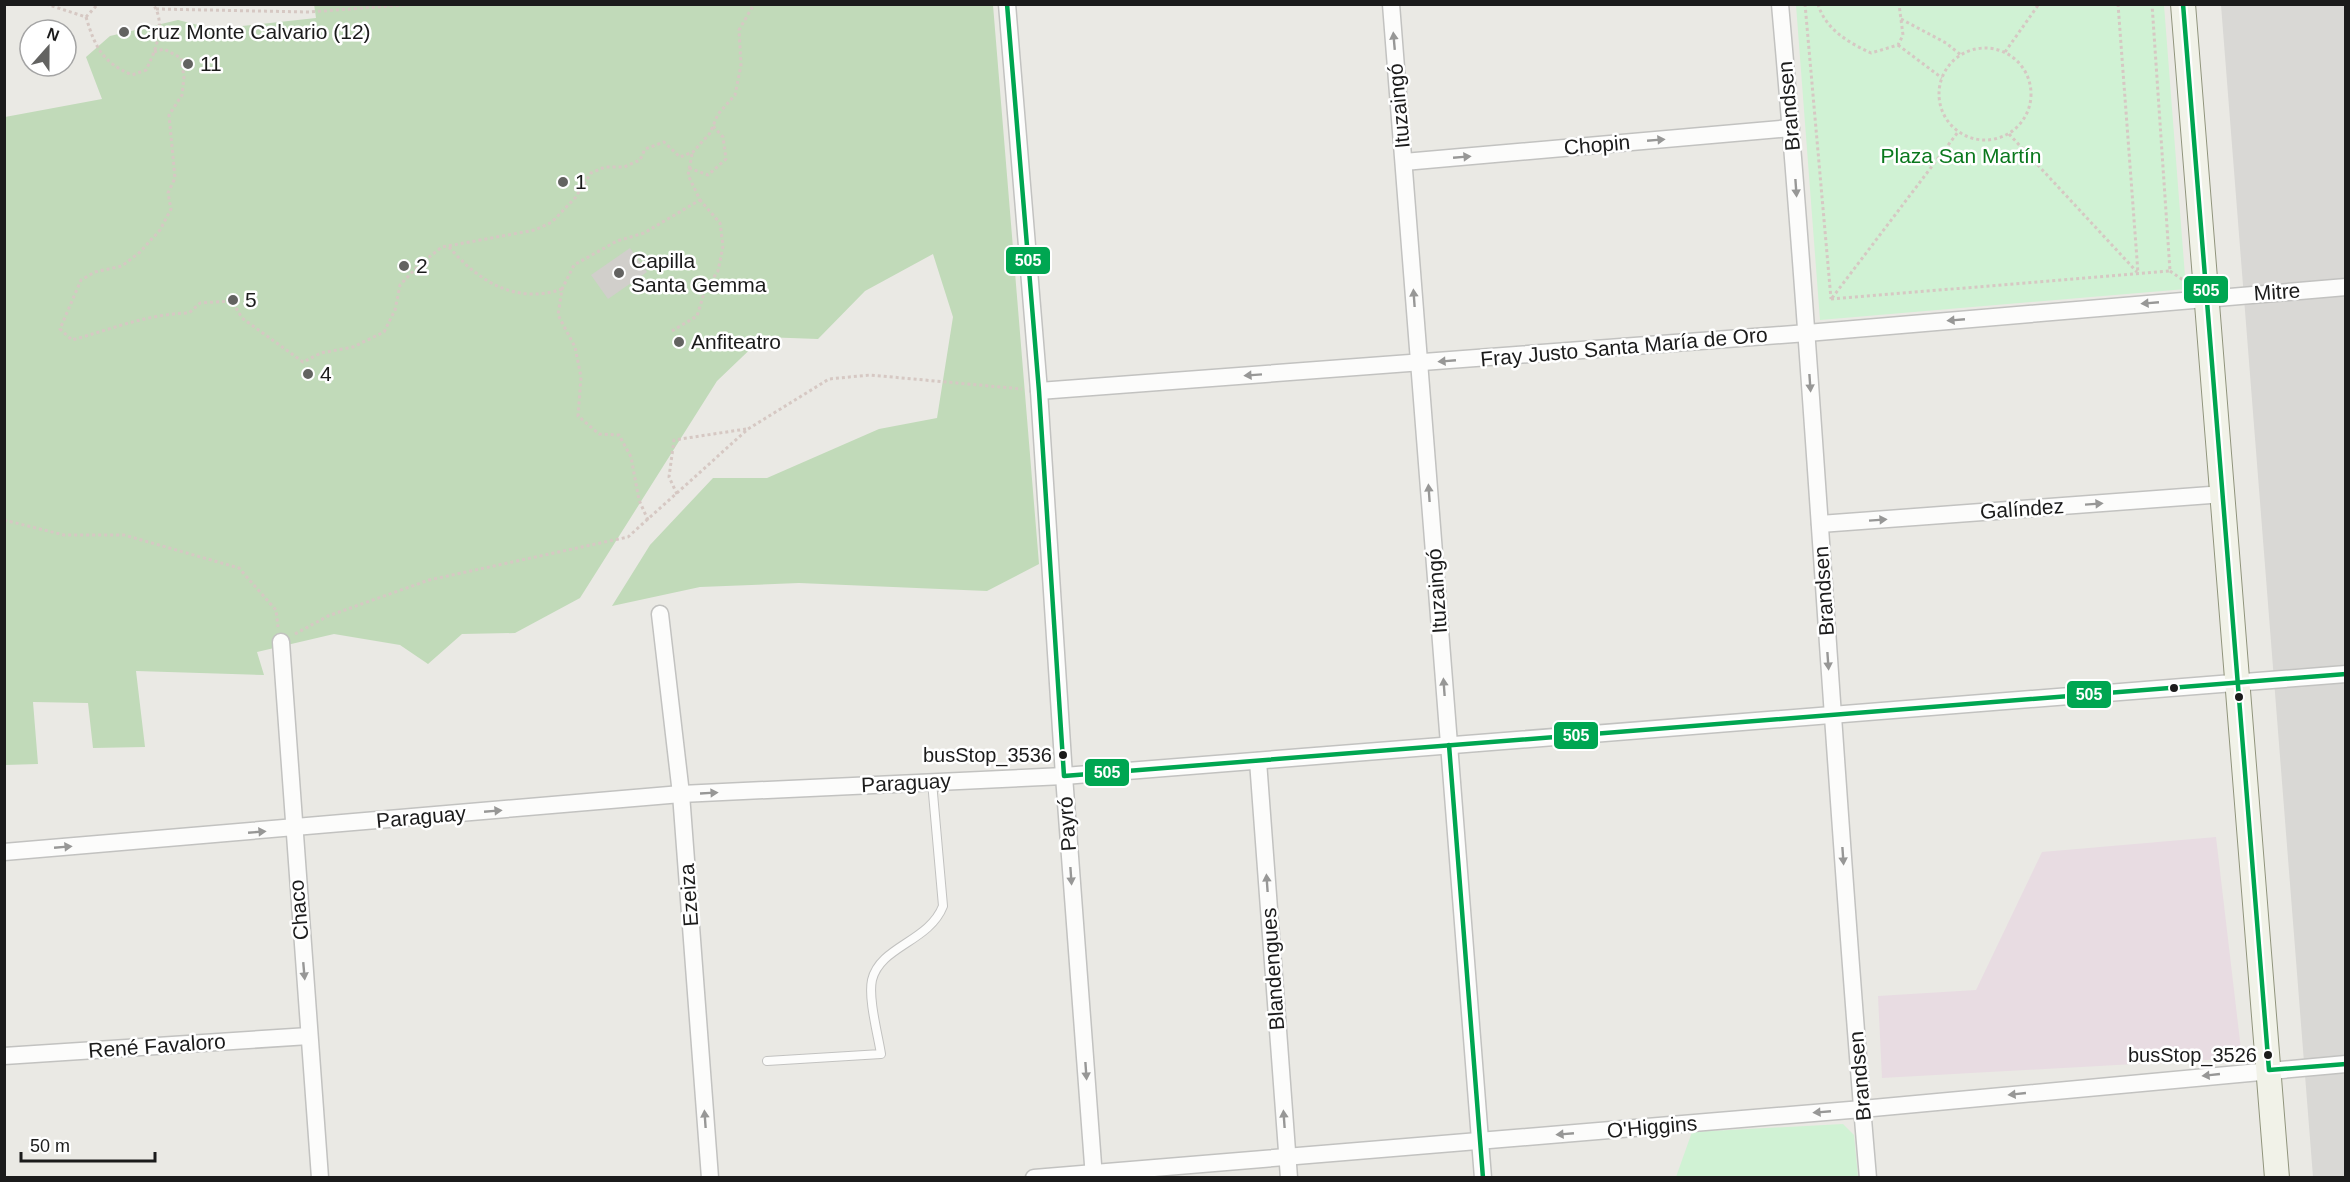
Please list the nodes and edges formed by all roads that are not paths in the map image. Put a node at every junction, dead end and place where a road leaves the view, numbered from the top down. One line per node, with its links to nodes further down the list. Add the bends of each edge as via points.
1 (1007, 4): 11 (street, Payró)
2 (1391, 4): 6 (street, Ituzaingó, one-way to 2)
3 (1780, 4): 5 (street, Brandsen)
4 (2183, 4): 8 (main road)
5 (1791, 128): 6 (street, Chopin, one-way to 5); 9 (street, Brandsen, one-way to 9)
6 (1404, 162): 10 (street, Ituzaingó, one-way to 6)
7 (2346, 287): 8 (street, Mitre)
8 (2208, 298): 9 (street, Fray Justo Santa María de Oro, one-way to 9); 12 (main road)
9 (1807, 333): 10 (street, Fray Justo Santa María de Oro, one-way to 10); 13 (street, Brandsen, one-way to 13)
10 (1419, 363): 11 (street, Fray Justo Santa María de Oro, one-way to 11); 19 (street, Ituzaingó, one-way to 10)
11 (1039, 390): 21 (street, Payró)
12 (2224, 494): 13 (street, Galíndez, one-way to 12); 17 (main road)
13 (1820, 524): 18 (street, Brandsen, one-way to 18)
14 (660, 614): 23 (street, Ezeiza)
15 (281, 642): 24 (street, Chaco)
16 (2346, 674): 17 (street, Paraguay)
17 (2238, 682): 18 (street, Paraguay); 30 (main road)
18 (1832, 715): 19 (street, Paraguay); 31 (street, Brandsen, one-way to 31)
19 (1449, 745): 20 (street, Paraguay); 32 (street, Ituzaingó)
20 (1258, 761): 21 (street, Paraguay); 33 (street, Blandengues, one-way to 20)
21 (1064, 776): 22 (street, Paraguay); 34 (street, Payró, one-way to 34)
22 (932, 782): 23 (street, Paraguay, one-way to 22); 28 (lane, via 943,906 938,919 927,930 880,962 871,982 881,1054)
23 (681, 794): 24 (street, Paraguay, one-way to 23); 36 (street, Ezeiza, one-way to 23)
24 (293, 829): 25 (street, Paraguay, one-way to 24); 26 (street, Chaco, one-way to 26)
25 (4, 852)
26 (309, 1036): 27 (street, René Favaloro); 35 (street, Chaco)
27 (4, 1056)
28 (767, 1061)
29 (2346, 1064): 30 (street, O'Higgins)
30 (2269, 1070): 31 (street, O'Higgins, one-way to 31); 41 (main road)
31 (1862, 1109): 32 (street, O'Higgins, one-way to 32); 40 (street, Brandsen)
32 (1480, 1141): 33 (street, O'Higgins); 39 (street, Ituzaingó)
33 (1287, 1158): 34 (street, O'Higgins); 38 (street, Blandengues)
34 (1094, 1176): 37 (street, O'Higgins)
35 (320, 1178)
36 (710, 1178)
37 (1034, 1178)
38 (1289, 1178)
39 (1483, 1178)
40 (1868, 1178)
41 (2277, 1178)

